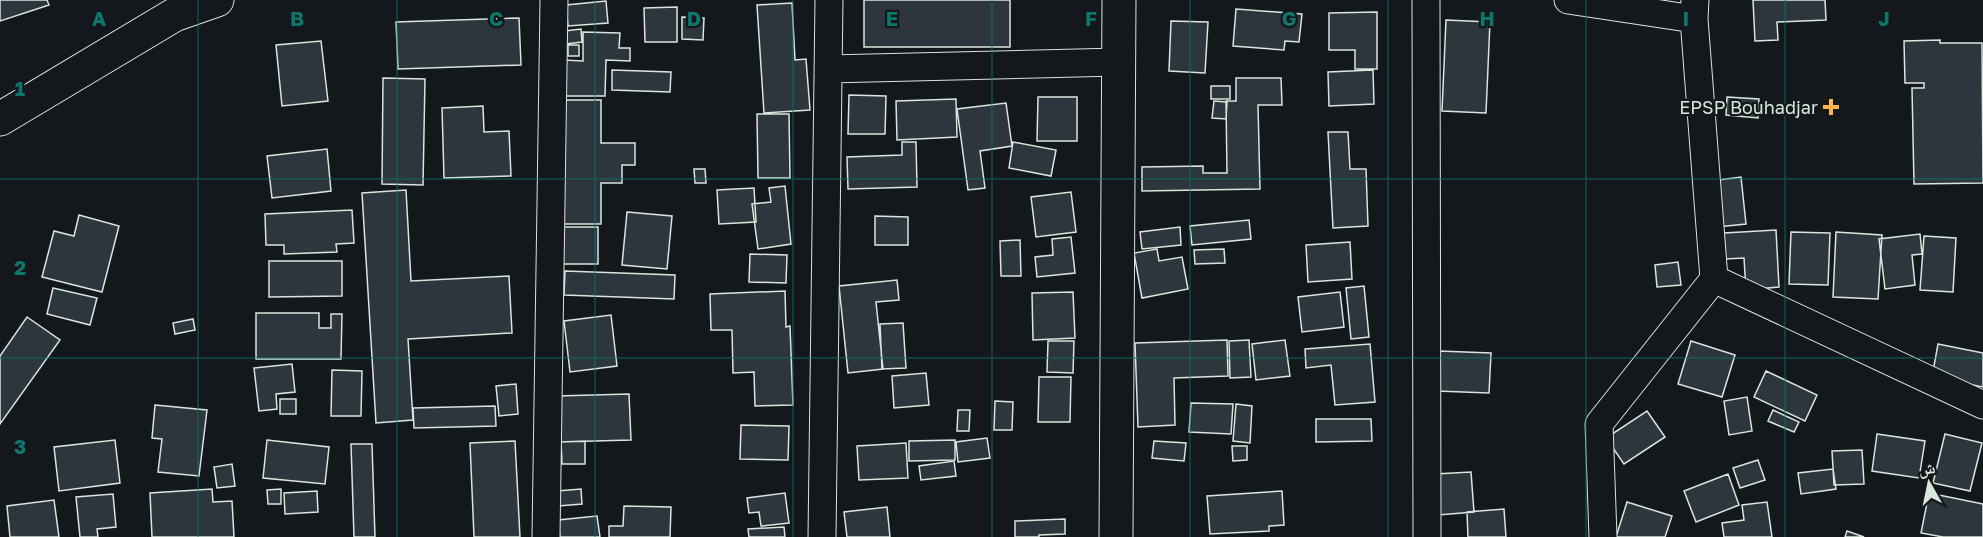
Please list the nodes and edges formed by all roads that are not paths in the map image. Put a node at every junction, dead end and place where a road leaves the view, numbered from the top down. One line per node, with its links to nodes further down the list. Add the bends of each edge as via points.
1 (217, 0): 10 (main road, via 174,15)
2 (554, 0): 13 (street)
3 (829, 0): 9 (street)
4 (1119, 0): 8 (main road)
5 (1426, 0): 16 (street)
6 (1568, 0): 7 (street)
7 (1695, 10): 11 (street)
8 (1118, 62): 9 (street); 15 (main road)
9 (828, 69): 14 (street)
10 (0, 119)
11 (1714, 279): 12 (street); 17 (street, via 1599,424)
12 (1983, 405)
13 (546, 537)
14 (822, 537)
15 (1116, 537)
16 (1427, 537)
17 (1603, 537)

